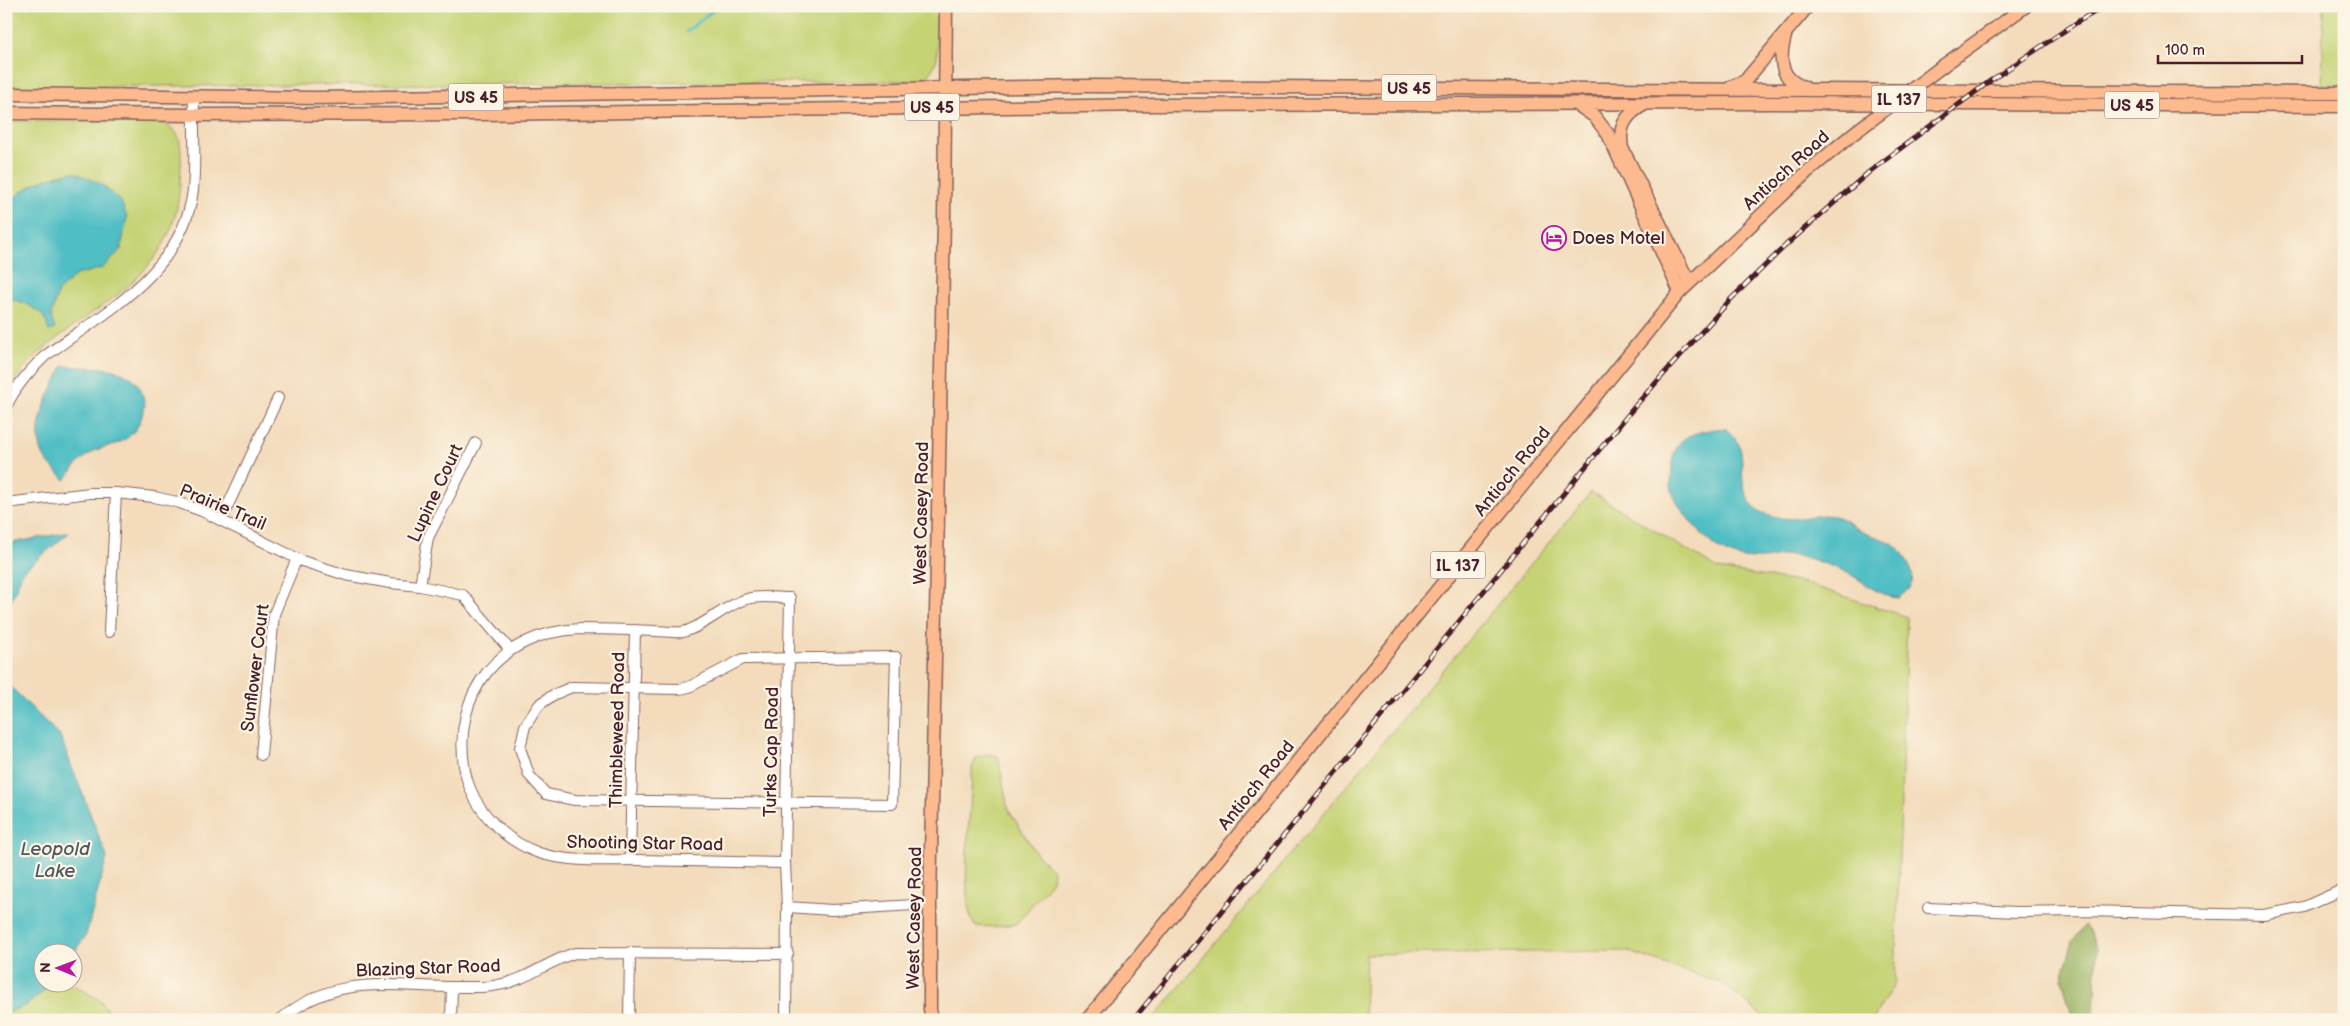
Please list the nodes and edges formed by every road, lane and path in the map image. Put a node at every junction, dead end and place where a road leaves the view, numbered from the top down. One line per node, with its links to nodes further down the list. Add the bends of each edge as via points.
1 (946, 6): 8 (main road, West Casey Road)
2 (1808, 6): 5 (main road)
3 (2026, 6): 4 (main road, Antioch Road / IL 137)
4 (2008, 10): 18 (main road, Antioch Road / IL 137, bridge, via 1807,172)
5 (1786, 34): 6 (main road, via 1745,81); 7 (main road, via 1781,50 1783,69 1794,84)
6 (1727, 89): 7 (main road, US 45); 8 (main road, US 45, via 1086,86)
7 (1810, 89): 9 (main road, US 45)
8 (946, 90): 11 (main road, US 45, via 432,98); 14 (main road, West Casey Road)
9 (2344, 93)
10 (6, 94): 11 (main road, US 45)
11 (194, 98): 17 (street)
12 (1646, 104): 13 (main road, US 45); 15 (main road, US 45); 18 (main road, via 1633,110 1623,123 1622,148)
13 (1578, 105): 14 (main road, US 45); 19 (main road, via 1594,116 1608,134)
14 (946, 106): 17 (main road, US 45); 40 (main road, West Casey Road)
15 (2344, 106)
16 (6, 113): 17 (main road, US 45)
17 (194, 115): 21 (street, via 193,190 188,215 164,261 142,285 39,362 17,386)
18 (1689, 282): 19 (main road, Antioch Road / IL 137)
19 (1680, 292): 51 (main road, Antioch Road / IL 137)
20 (278, 398): 25 (street)
21 (6, 407)
22 (476, 443): 27 (street, Lupine Court, via 428,538)
23 (116, 493): 24 (street, Prairie Trail); 25 (street, Prairie Trail, via 177,502); 30 (street)
24 (6, 503)
25 (221, 520): 26 (street, Prairie Trail)
26 (297, 558): 27 (street, Prairie Trail, via 346,575); 34 (street, Sunflower Court, via 274,614)
27 (420, 586): 31 (street, Prairie Trail, via 463,596)
28 (790, 598): 29 (street, Shooting Star Road, via 747,599 684,632); 32 (street, Turks Cap Road)
29 (635, 630): 31 (street, Shooting Star Road, via 562,631 543,635); 33 (street, Thimbleweed Road)
30 (109, 632)
31 (510, 650): 37 (street, Shooting Star Road, via 476,686 463,728 465,774 479,804 486,816 505,834 539,853 575,860)
32 (790, 659): 33 (street, via 743,659 689,687); 36 (street, Turks Cap Road); 36 (street, via 896,657 892,804)
33 (634, 689): 35 (street, Thimbleweed Road); 35 (street, via 572,688 553,695 538,705 525,726 520,748 529,775 546,794 575,800)
34 (261, 755)
35 (632, 802): 36 (street); 37 (street, Thimbleweed Road)
36 (787, 804): 38 (street, Turks Cap Road)
37 (630, 860): 38 (street, Shooting Star Road)
38 (785, 863): 41 (street, Turks Cap Road)
39 (2344, 889): 42 (street, via 2304,907 2264,915)
40 (930, 904): 41 (street, via 832,910); 50 (main road, West Casey Road)
41 (787, 907): 44 (street, Turks Cap Road)
42 (1928, 908)
43 (630, 952): 44 (street, Blazing Star Road); 45 (street, Blazing Star Road, via 575,953 512,982 497,986); 48 (street)
44 (788, 954): 49 (street, Turks Cap Road)
45 (452, 987): 46 (street, Blazing Star Road, via 344,987 304,1002); 47 (street)
46 (280, 1020)
47 (451, 1020)
48 (629, 1020)
49 (786, 1020)
50 (932, 1020)
51 (1088, 1020)

